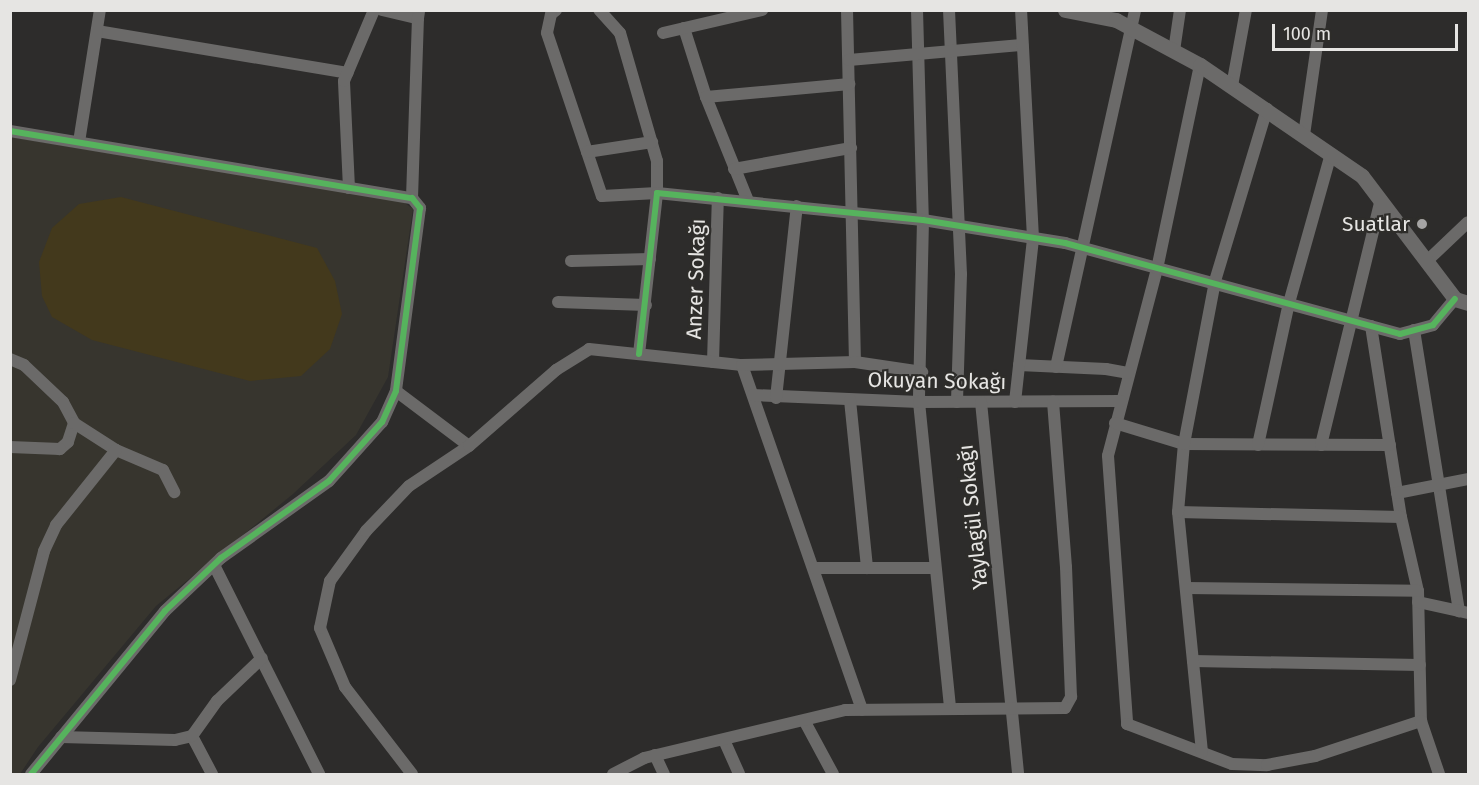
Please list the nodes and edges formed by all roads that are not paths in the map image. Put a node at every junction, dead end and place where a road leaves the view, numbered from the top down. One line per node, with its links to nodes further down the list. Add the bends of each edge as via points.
1 (100, 10): 19 (street)
2 (374, 10): 27 (street)
3 (382, 10): 16 (street)
4 (556, 10): 37 (street, via 551,14 547,33)
5 (762, 10): 17 (street)
6 (847, 10): 25 (street)
7 (917, 10): 24 (street)
8 (949, 10): 23 (street)
9 (1021, 10): 21 (street)
10 (1065, 10): 18 (street, via 1116,20)
11 (1135, 10): 18 (street)
12 (1180, 10): 22 (street)
13 (1246, 10): 29 (street)
14 (1322, 10): 33 (street)
15 (600, 11): 35 (street, via 620,33)
16 (419, 14): 42 (street)
17 (684, 28): 20 (street); 30 (street)
18 (1132, 29): 22 (street); 52 (street)
19 (97, 31): 27 (street); 34 (street)
20 (663, 33)
21 (1022, 45): 23 (street); 51 (street)
22 (1173, 51): 26 (street)
23 (951, 53): 24 (street); 50 (street)
24 (918, 56): 25 (street); 48 (street)
25 (849, 60): 28 (street)
26 (1200, 65): 29 (street); 56 (street)
27 (347, 73): 40 (street)
28 (849, 84): 30 (street); 36 (street)
29 (1232, 86): 31 (street)
30 (706, 97): 39 (street)
31 (1267, 109): 33 (street); 57 (street)
32 (10, 131): 34 (street)
33 (1304, 135): 38 (street)
34 (79, 142): 40 (street)
35 (652, 142): 37 (street); 41 (street, via 657,161)
36 (851, 148): 39 (street); 47 (street)
37 (587, 152): 41 (street, via 602,196)
38 (1331, 154): 44 (street, via 1362,176); 60 (street)
39 (734, 169): 45 (street)
40 (349, 188): 42 (street)
41 (657, 193): 43 (street); 53 (street)
42 (412, 198): 75 (street, via 420,208)
43 (718, 198): 45 (street); 67 (street, Anzer Sokağı)
44 (1381, 199): 54 (street); 62 (street)
45 (748, 201): 46 (street)
46 (797, 206): 47 (street); 68 (street)
47 (853, 213): 48 (street); 69 (street, via 850,286)
48 (922, 220): 50 (street); 73 (street)
49 (1468, 222): 54 (street)
50 (959, 227): 51 (street); 81 (street)
51 (1033, 238): 52 (street); 71 (street)
52 (1085, 248): 56 (street); 72 (street)
53 (650, 259): 55 (street); 61 (street)
54 (1428, 260): 58 (street)
55 (571, 261)
56 (1158, 265): 57 (street); 74 (street)
57 (1215, 282): 60 (street); 87 (street)
58 (1462, 301): 64 (street, via 1433,325)
59 (558, 302): 61 (street)
60 (1289, 303): 62 (street); 88 (street)
61 (646, 305): 65 (street)
62 (1350, 320): 63 (street); 89 (street)
63 (1371, 326): 64 (street, via 1400,334); 90 (street)
64 (1414, 330): 95 (street)
65 (639, 354): 67 (street); 92 (street, via 589,348 556,370)
66 (10, 360): 85 (street, via 24,365 63,402)
67 (713, 362): 70 (street)
68 (780, 362): 69 (street); 70 (street); 77 (street)
69 (855, 362): 73 (street)
70 (742, 365): 76 (street)
71 (1019, 365): 72 (street); 83 (street)
72 (1056, 367): 74 (street)
73 (922, 372): 80 (street)
74 (1128, 374): 79 (street)
75 (396, 391): 92 (street); 100 (street, via 382,422 329,481)
76 (753, 395): 77 (street, Okuyan Sokağı); 101 (street)
77 (776, 398): 78 (street, Okuyan Sokağı)
78 (850, 400): 80 (street, Okuyan Sokağı); 102 (street)
79 (1120, 401): 84 (street, Okuyan Sokağı); 86 (street)
80 (919, 402): 81 (street, Okuyan Sokağı); 103 (street)
81 (957, 402): 82 (street, Okuyan Sokağı)
82 (981, 402): 83 (street, Okuyan Sokağı); 111 (street, Yaylagül Sokağı)
83 (1015, 402): 84 (street, Okuyan Sokağı)
84 (1053, 402): 111 (street, via 1071,697 1065,708)
85 (74, 423): 91 (street, via 68,442 60,449); 93 (street)
86 (1115, 423): 87 (street); 119 (street, via 1108,456 1127,724)
87 (1184, 444): 88 (street); 98 (street)
88 (1258, 445): 89 (street)
89 (1321, 445): 90 (street)
90 (1390, 445): 97 (street)
91 (10, 447)
92 (469, 447): 125 (street, via 409,486 366,531 330,581 320,628 345,687)
93 (116, 450): 96 (street, via 163,470); 110 (street, via 56,525 44,551)
94 (1468, 479): 95 (street)
95 (1439, 484): 97 (street); 106 (street)
96 (174, 492)
97 (1398, 493): 99 (street)
98 (1178, 512): 99 (street); 104 (street)
99 (1401, 517): 105 (street)
100 (214, 565): 107 (street); 117 (street, via 165,611)
101 (814, 568): 102 (street); 113 (street)
102 (867, 568): 103 (street)
103 (935, 568): 112 (street)
104 (1186, 588): 105 (street); 108 (street)
105 (1418, 597): 106 (street); 109 (street)
106 (1464, 612)
107 (262, 658): 116 (street, via 217,701); 124 (street)
108 (1193, 661): 109 (street); 119 (street)
109 (1420, 665): 114 (street)
110 (10, 680)
111 (1013, 706): 112 (street); 130 (street, Yaylagül Sokağı)
112 (950, 708): 113 (street)
113 (862, 710): 115 (street, via 845,710)
114 (1421, 721): 121 (street, via 1315,756); 131 (street)
115 (806, 722): 118 (street); 129 (street)
116 (192, 736): 117 (street, via 175,740); 123 (street)
117 (61, 737): 122 (street)
118 (724, 740): 120 (street); 128 (street)
119 (1202, 752): 121 (street)
120 (655, 755): 126 (street); 127 (street)
121 (1231, 769)
122 (31, 774)
123 (212, 774)
124 (319, 774)
125 (412, 774)
126 (613, 774)
127 (664, 774)
128 (739, 774)
129 (833, 774)
130 (1018, 774)
131 (1439, 774)

